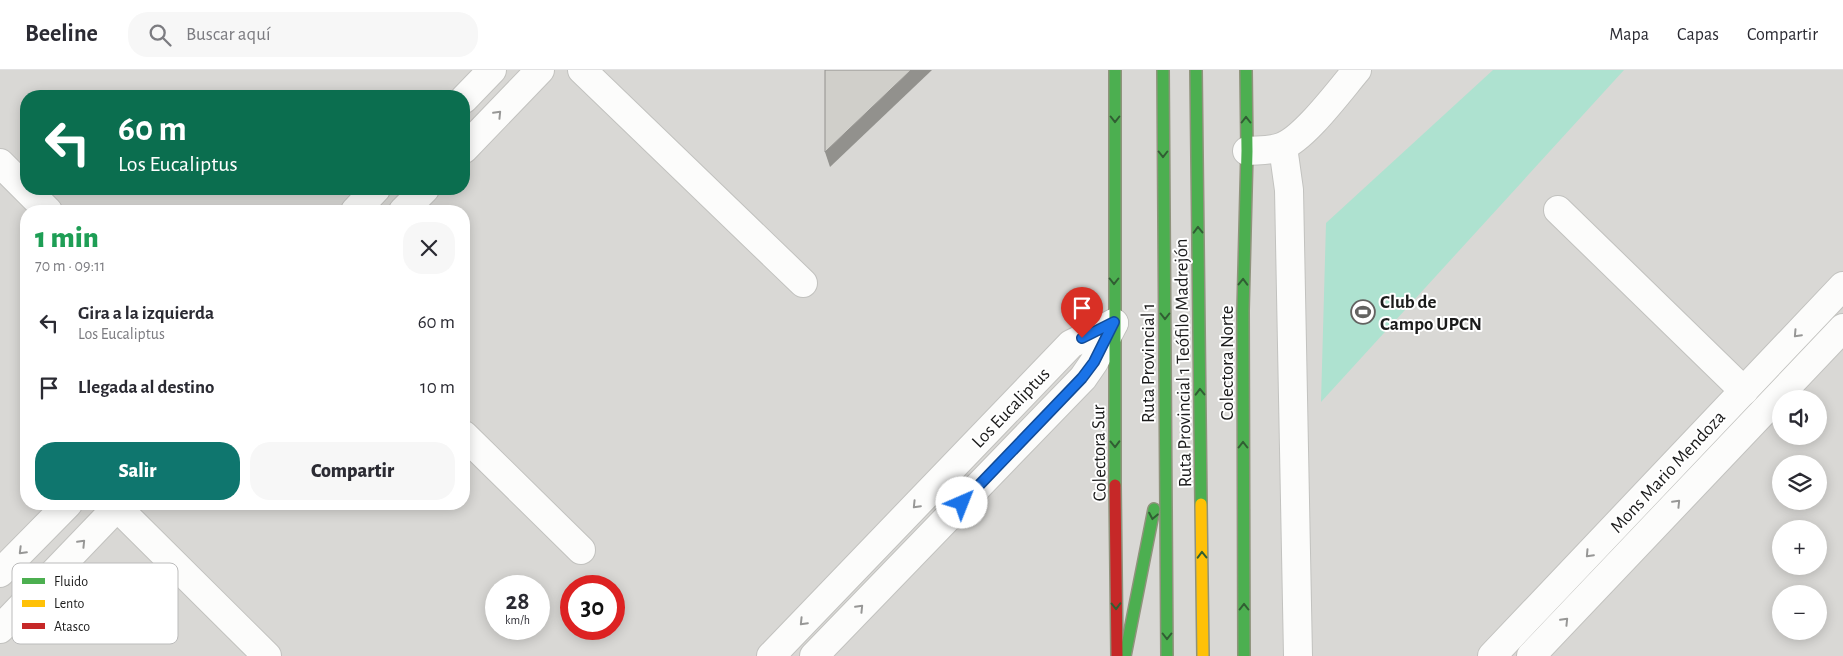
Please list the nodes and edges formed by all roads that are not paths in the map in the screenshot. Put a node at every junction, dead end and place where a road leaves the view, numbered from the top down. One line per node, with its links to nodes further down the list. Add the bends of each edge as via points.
1 (492, 70): 9 (street)
2 (540, 70): 10 (street, one-way to 2)
3 (582, 70): 22 (street)
4 (1115, 70): 25 (main road, Colectora Sur, one-way to 25)
5 (1163, 70): 29 (main road, Ruta Provincial 1, one-way to 29)
6 (1196, 70): 46 (main road, Ruta Provincial 1 Teófilo Madrejón, one-way to 6)
7 (1246, 70): 12 (main road, Colectora Norte, one-way to 7)
8 (1357, 70): 11 (street, via 1304,131)
9 (470, 93)
10 (470, 143)
11 (1283, 147): 12 (street); 48 (street, via 1289,190)
12 (1246, 151): 47 (main road, Colectora Norte, one-way to 12, via 1242,311)
13 (0, 163): 14 (street)
14 (20, 183)
15 (32, 195): 18 (street)
16 (370, 195): 19 (street)
17 (419, 195): 20 (street)
18 (42, 205)
19 (360, 205)
20 (409, 205)
21 (1558, 210): 27 (street)
22 (803, 283)
23 (1843, 286): 24 (street, Mons Mario Mendoza)
24 (1816, 314): 26 (street); 27 (street, Mons Mario Mendoza, one-way to 27)
25 (1114, 322): 41 (street, Los Eucaliptus, one-way to 41, via 1071,344); 42 (street, Los Eucaliptus, one-way to 25, via 1082,378); 43 (main road, Colectora Sur, one-way to 43)
26 (1840, 331): 50 (street, Mons Mario Mendoza, one-way to 26)
27 (1744, 391): 49 (street, Mons Mario Mendoza, one-way to 49)
28 (470, 441): 33 (street)
29 (1165, 451): 44 (main road, one-way to 44); 45 (main road, Ruta Provincial 1, one-way to 45)
30 (62, 510): 37 (street, one-way to 37)
31 (113, 510): 34 (street, one-way to 31)
32 (123, 510): 35 (street)
33 (581, 550)
34 (63, 563)
35 (175, 563)
36 (178, 566): 40 (street)
37 (0, 573)
38 (12, 616): 39 (street, one-way to 38)
39 (0, 629)
40 (267, 656)
41 (771, 656)
42 (814, 656)
43 (1117, 656)
44 (1125, 656)
45 (1167, 656)
46 (1203, 656)
47 (1244, 656)
48 (1298, 656)
49 (1492, 656)
50 (1532, 656)

